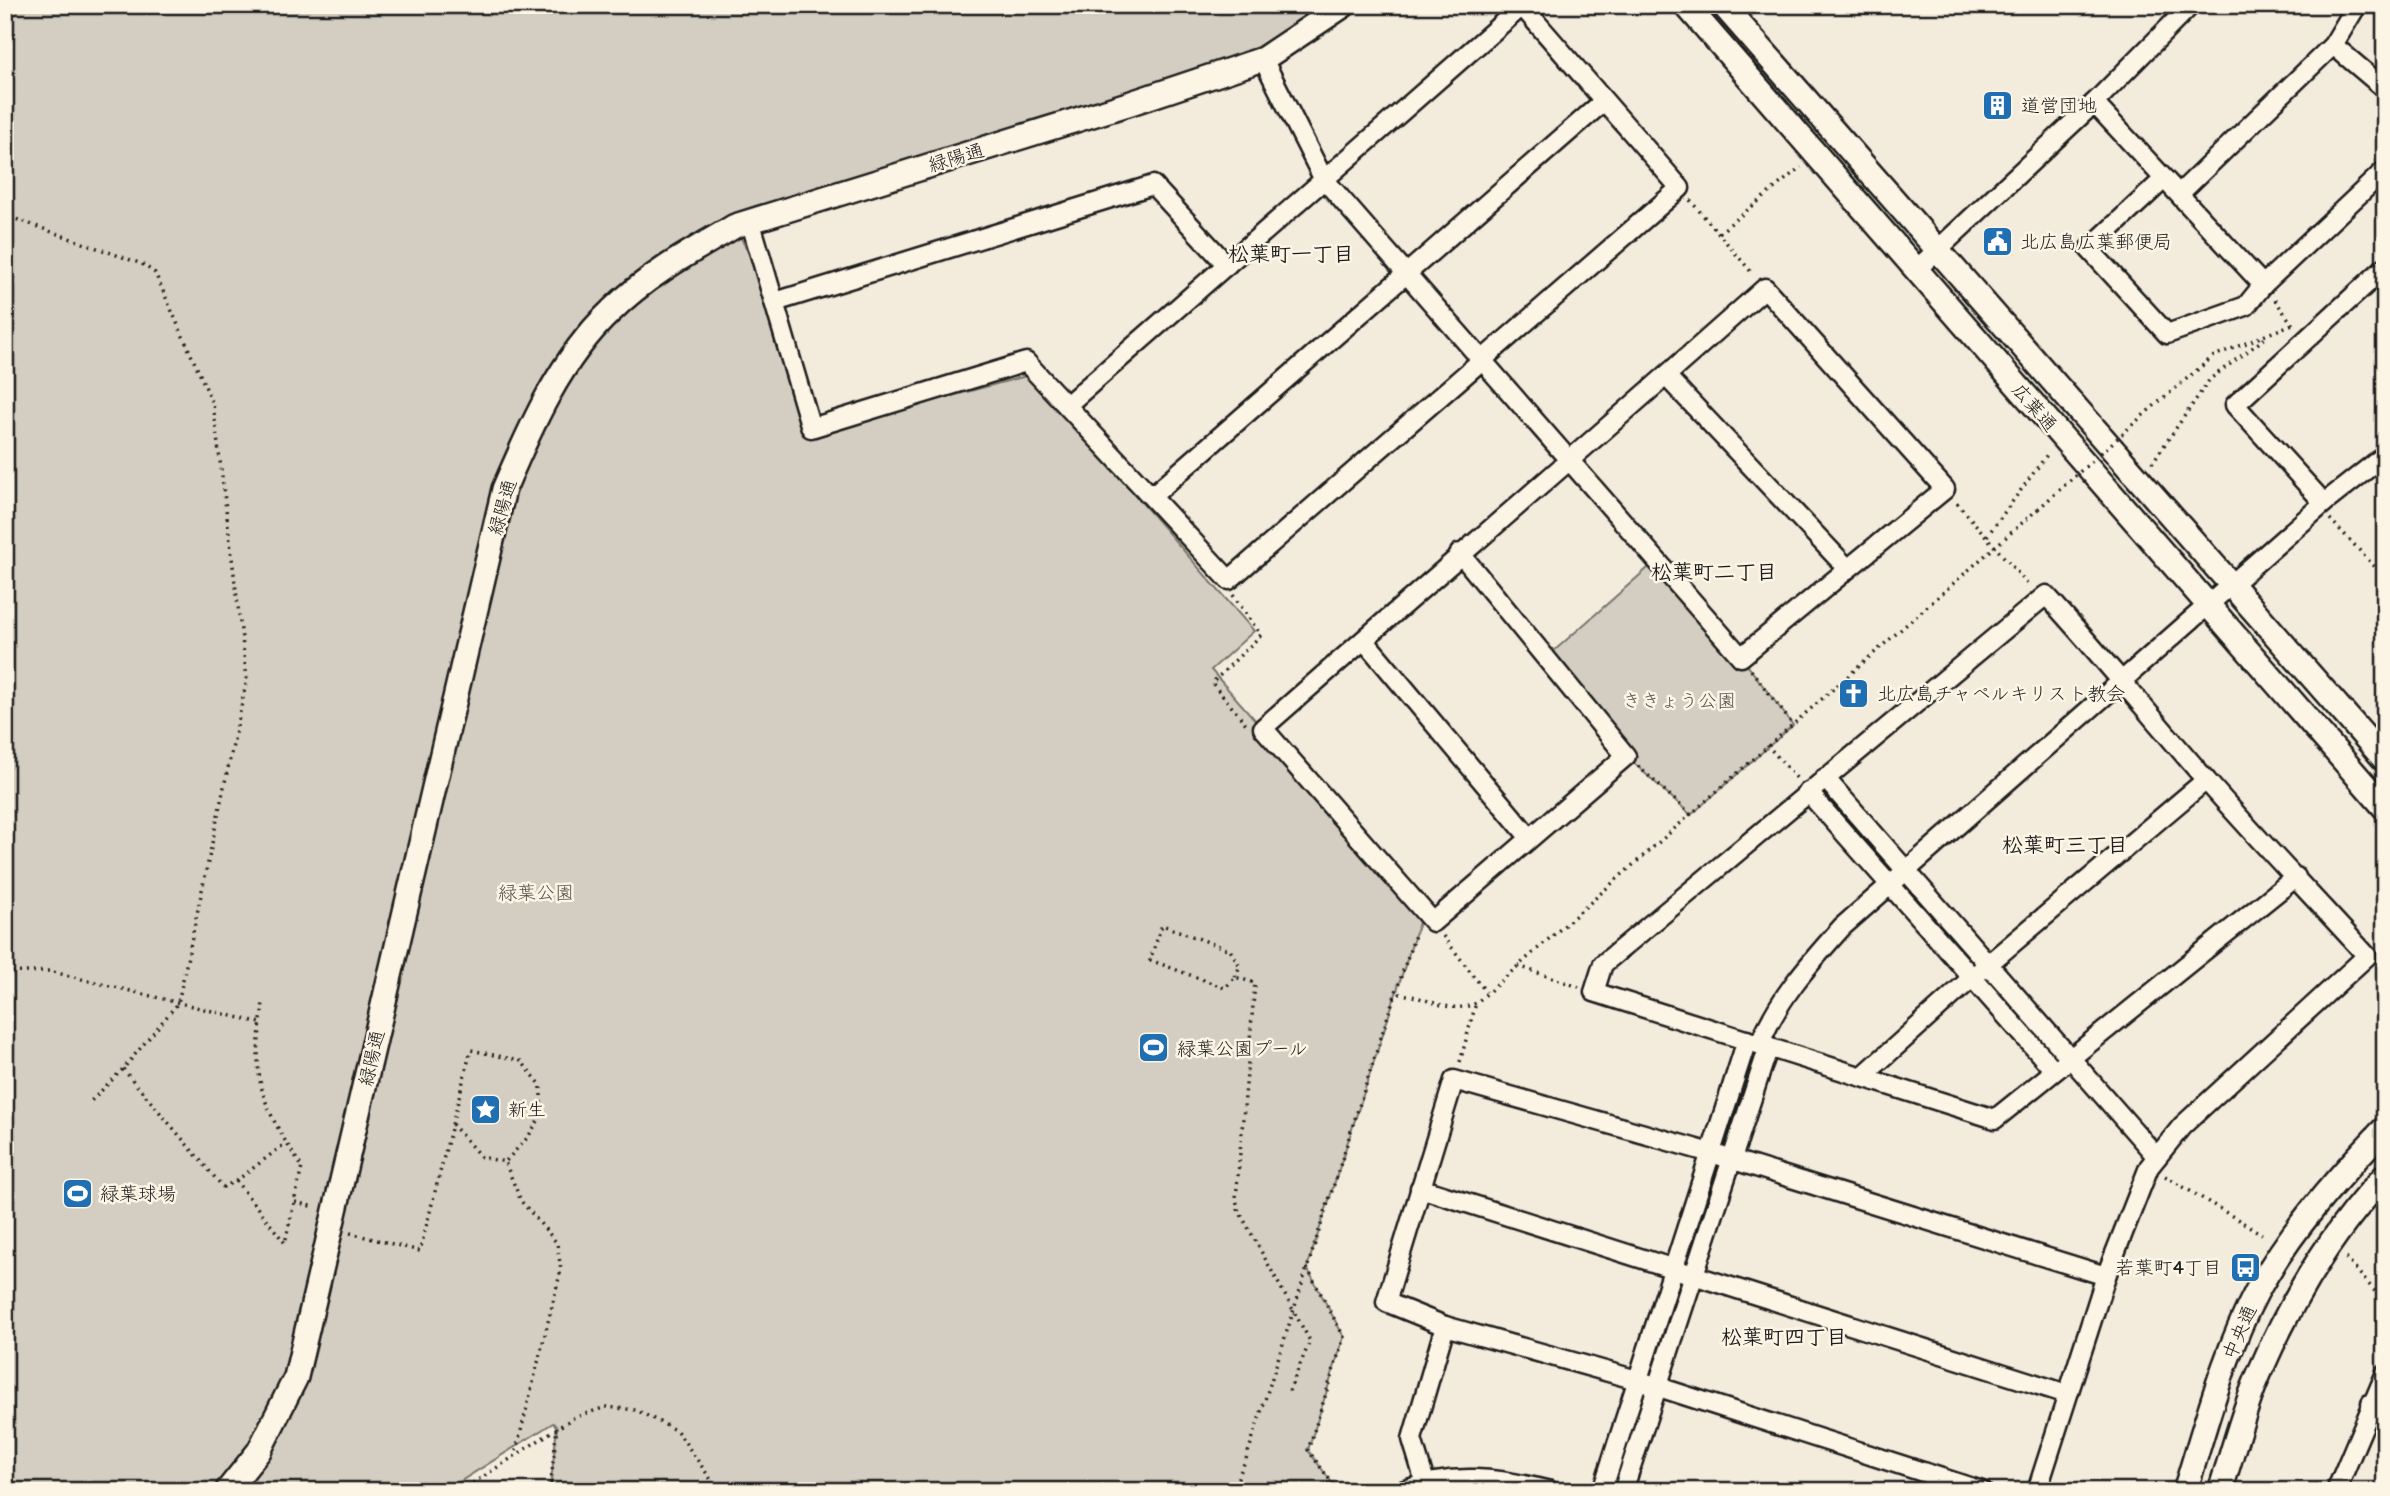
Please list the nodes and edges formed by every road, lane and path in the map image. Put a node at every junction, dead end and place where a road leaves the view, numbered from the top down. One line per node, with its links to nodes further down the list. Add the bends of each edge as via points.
1 (1344, 5): 7 (street, 緑陽通)
2 (1686, 5): 11 (street, 広葉通)
3 (1723, 5): 20 (street, 広葉通)
4 (2191, 5): 10 (street)
5 (2357, 5): 6 (street)
6 (2333, 45): 8 (street); 16 (street)
7 (1263, 59): 13 (street); 18 (street, 緑陽通)
8 (2385, 89)
9 (1604, 101): 13 (street, via 1522,6); 15 (street); 24 (street)
10 (2094, 103): 14 (street); 20 (street)
11 (1817, 155): 19 (path); 23 (street, 広葉通)
12 (2385, 170): 25 (street)
13 (1323, 178): 21 (street); 24 (street)
14 (2164, 179): 16 (street); 25 (street, via 2089,249 2167,334 2246,306)
15 (1680, 188): 19 (path); 31 (street)
16 (2180, 193): 25 (street)
17 (5, 212): 77 (path, via 155,273 213,404 247,680)
18 (750, 220): 27 (street); 97 (street, 緑陽通, via 677,260 611,310 573,355 545,400 504,489)
19 (1719, 233): 26 (path)
20 (1938, 250): 23 (street); 37 (street, 広葉通)
21 (1227, 265): 27 (street, via 1153,185); 33 (street)
22 (2385, 267): 40 (street, via 2235,405)
23 (1917, 269): 34 (street, 広葉通)
24 (1408, 274): 31 (street); 39 (street)
25 (2263, 285): 29 (path)
26 (1765, 288): 32 (street); 38 (street)
27 (775, 302): 33 (street, via 811,428 1026,362)
28 (2302, 317): 29 (path)
29 (2293, 325): 30 (path)
30 (2272, 332): 37 (path, via 2210,379); 42 (path, bridge, via 2214,356)
31 (1481, 362): 36 (street); 46 (street)
32 (1666, 376): 36 (street); 44 (street)
33 (1068, 404): 39 (street)
34 (2061, 436): 41 (path); 49 (street, 広葉通)
35 (2385, 455): 40 (street)
36 (1568, 462): 43 (street); 51 (street)
37 (2140, 483): 47 (street, 広葉通)
38 (1945, 489): 41 (path); 44 (street)
39 (1152, 496): 46 (street)
40 (2322, 505): 45 (path); 47 (street)
41 (1986, 536): 42 (path)
42 (1995, 547): 48 (path); 53 (path)
43 (1460, 553): 50 (street); 56 (street)
44 (1847, 568): 51 (street)
45 (2376, 568)
46 (1229, 580): 54 (path, via 1235,601 1261,635 1212,683 1247,725)
47 (2230, 586): 49 (street); 57 (street, 広葉通)
48 (2040, 600): 52 (street, via 2046,595); 58 (street)
49 (2206, 606): 52 (street); 61 (street, 広葉通)
50 (1364, 640): 54 (street); 63 (street)
51 (1741, 657): 53 (path)
52 (2124, 680): 59 (street); 64 (street)
53 (1793, 725): 55 (path)
54 (1263, 728): 67 (street)
55 (1767, 745): 60 (path); 62 (path)
56 (1626, 755): 62 (path); 63 (street)
57 (2385, 760)
58 (1825, 778): 60 (street); 64 (street)
59 (2206, 780): 65 (street); 68 (street)
60 (1808, 792): 66 (street); 74 (street, via 1603,964)
61 (2385, 808)
62 (1690, 815): 69 (path)
63 (1530, 838): 67 (street)
64 (1906, 870): 66 (street); 68 (street)
65 (2297, 877): 81 (street); 93 (street, via 2367,956 2182,1126)
66 (1889, 885): 71 (street); 80 (street, via 1842,927 1792,984)
67 (1428, 916): 73 (path); 75 (path)
68 (1988, 964): 71 (street); 81 (street)
69 (1518, 966): 73 (path); 74 (path)
70 (5, 973): 77 (path, via 49,971)
71 (1974, 976): 83 (street); 84 (street)
72 (1236, 977): 72 (path, via 1225,988 1150,960 1163,925 1230,950 1240,966); 105 (path, via 1255,983 1236,1198)
73 (1486, 992): 78 (path)
74 (1594, 992): 80 (street)
75 (1393, 1000): 78 (path, via 1408,995 1456,1009); 100 (path)
76 (263, 1002): 79 (path)
77 (178, 1003): 79 (path); 82 (path)
78 (1476, 1003): 85 (path)
79 (261, 1023): 89 (path, via 261,1089)
80 (1759, 1043): 84 (street); 90 (street); 91 (street)
81 (2070, 1058): 83 (street); 93 (street)
82 (123, 1069): 86 (path); 95 (path, via 223,1187)
83 (2054, 1070): 84 (street, via 1994,1119)
84 (1864, 1075)
85 (1454, 1080): 90 (street); 96 (street)
86 (88, 1104)
87 (452, 1124): 92 (path, via 481,1157); 92 (path, via 471,1050 521,1061 541,1085 541,1116); 97 (path, via 420,1251)
88 (2385, 1128): 129 (street, 中央通, via 2335,1180 2258,1291 2221,1375)
89 (286, 1143): 95 (path); 95 (path, via 302,1167 285,1243)
90 (1711, 1153): 91 (street); 101 (street)
91 (1732, 1159): 102 (street); 103 (street)
92 (505, 1162): 115 (path, via 521,1202 556,1243 561,1270)
93 (2153, 1162): 98 (path); 103 (street)
94 (2385, 1175): 130 (street, 中央通, via 2331,1241 2290,1313 2258,1375)
95 (236, 1181)
96 (1420, 1188): 101 (street); 106 (street, via 1386,1302)
97 (331, 1227): 117 (street, 緑陽通, via 296,1377 259,1451)
98 (2262, 1234)
99 (2346, 1258): 104 (path)
100 (1307, 1268): 105 (path); 122 (path, via 1344,1337 1308,1450)
101 (1673, 1269): 102 (street); 108 (street)
102 (1693, 1275): 109 (street); 111 (street)
103 (2106, 1276): 111 (street)
104 (2385, 1303)
105 (1294, 1308): 110 (path, via 1310,1341); 121 (path)
106 (1445, 1326): 108 (street); 116 (street, via 1412,1439)
107 (2385, 1375): 112 (street)
108 (1637, 1380): 109 (street); 125 (street)
109 (1658, 1387): 126 (street); 127 (street)
110 (1289, 1391)
111 (2067, 1394): 128 (street)
112 (2371, 1403): 113 (street); 131 (street)
113 (2385, 1418)
114 (557, 1427): 115 (path); 119 (path); 120 (path, via 606,1407 636,1410 677,1431)
115 (516, 1455): 118 (path)
116 (1425, 1482): 123 (street); 124 (street, via 1503,1479)
117 (227, 1491)
118 (461, 1491)
119 (550, 1491)
120 (719, 1491)
121 (1232, 1491)
122 (1338, 1491)
123 (1402, 1491)
124 (1550, 1491)
125 (1602, 1491)
126 (1623, 1491)
127 (1982, 1491)
128 (2037, 1491)
129 (2185, 1491)
130 (2220, 1491)
131 (2336, 1491)

